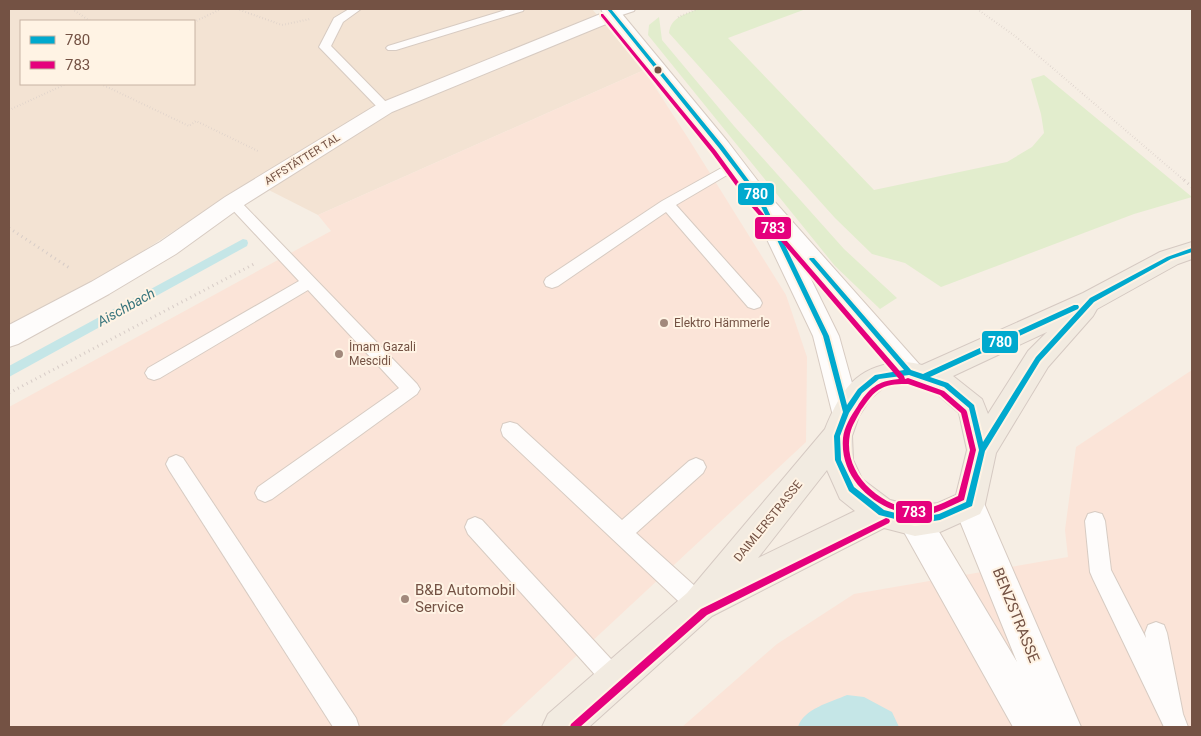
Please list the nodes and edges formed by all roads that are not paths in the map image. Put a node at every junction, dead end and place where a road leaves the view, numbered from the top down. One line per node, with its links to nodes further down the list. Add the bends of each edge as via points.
1 (356, 9): 5 (lane, via 338,20 325,47)
2 (519, 9): 4 (lane)
3 (617, 11): 5 (street, AFFSTÄTTER TAL); 6 (street)
4 (392, 48)
5 (385, 108): 8 (street, AFFSTÄTTER TAL)
6 (734, 165): 7 (street); 9 (lane)
7 (759, 198): 17 (street); 18 (street, via 826,336)
8 (233, 202): 11 (lane); 15 (street, AFFSTÄTTER TAL, via 168,248)
9 (667, 204): 12 (lane); 14 (lane)
10 (1192, 250): 13 (main road, via 1169,258)
11 (310, 282): 16 (lane); 23 (lane, via 411,389)
12 (552, 282)
13 (1092, 300): 17 (main road); 20 (main road, via 1038,359)
14 (754, 303)
15 (9, 337)
16 (154, 373)
17 (916, 374): 18 (main road, via 878,377 860,391); 20 (main road, via 946,385 972,407)
18 (842, 424): 25 (main road, via 838,460 851,489); 30 (main road, DAIMLERSTRASSE)
19 (510, 430): 29 (lane)
20 (982, 450): 24 (main road)
21 (176, 464): 34 (lane)
22 (696, 467): 29 (lane)
23 (265, 493)
24 (969, 504): 27 (main road); 37 (street, BENZSTRASSE)
25 (882, 513): 27 (main road); 30 (main road, DAIMLERSTRASSE)
26 (1096, 521): 33 (lane, via 1101,572)
27 (915, 522): 36 (street)
28 (475, 528): 32 (lane)
29 (622, 533): 30 (lane)
30 (699, 605): 32 (main road, DAIMLERSTRASSE)
31 (1156, 633): 33 (lane)
32 (615, 680): 35 (main road, DAIMLERSTRASSE)
33 (1173, 720)
34 (347, 727)
35 (561, 727)
36 (1034, 727)
37 (1062, 727)

